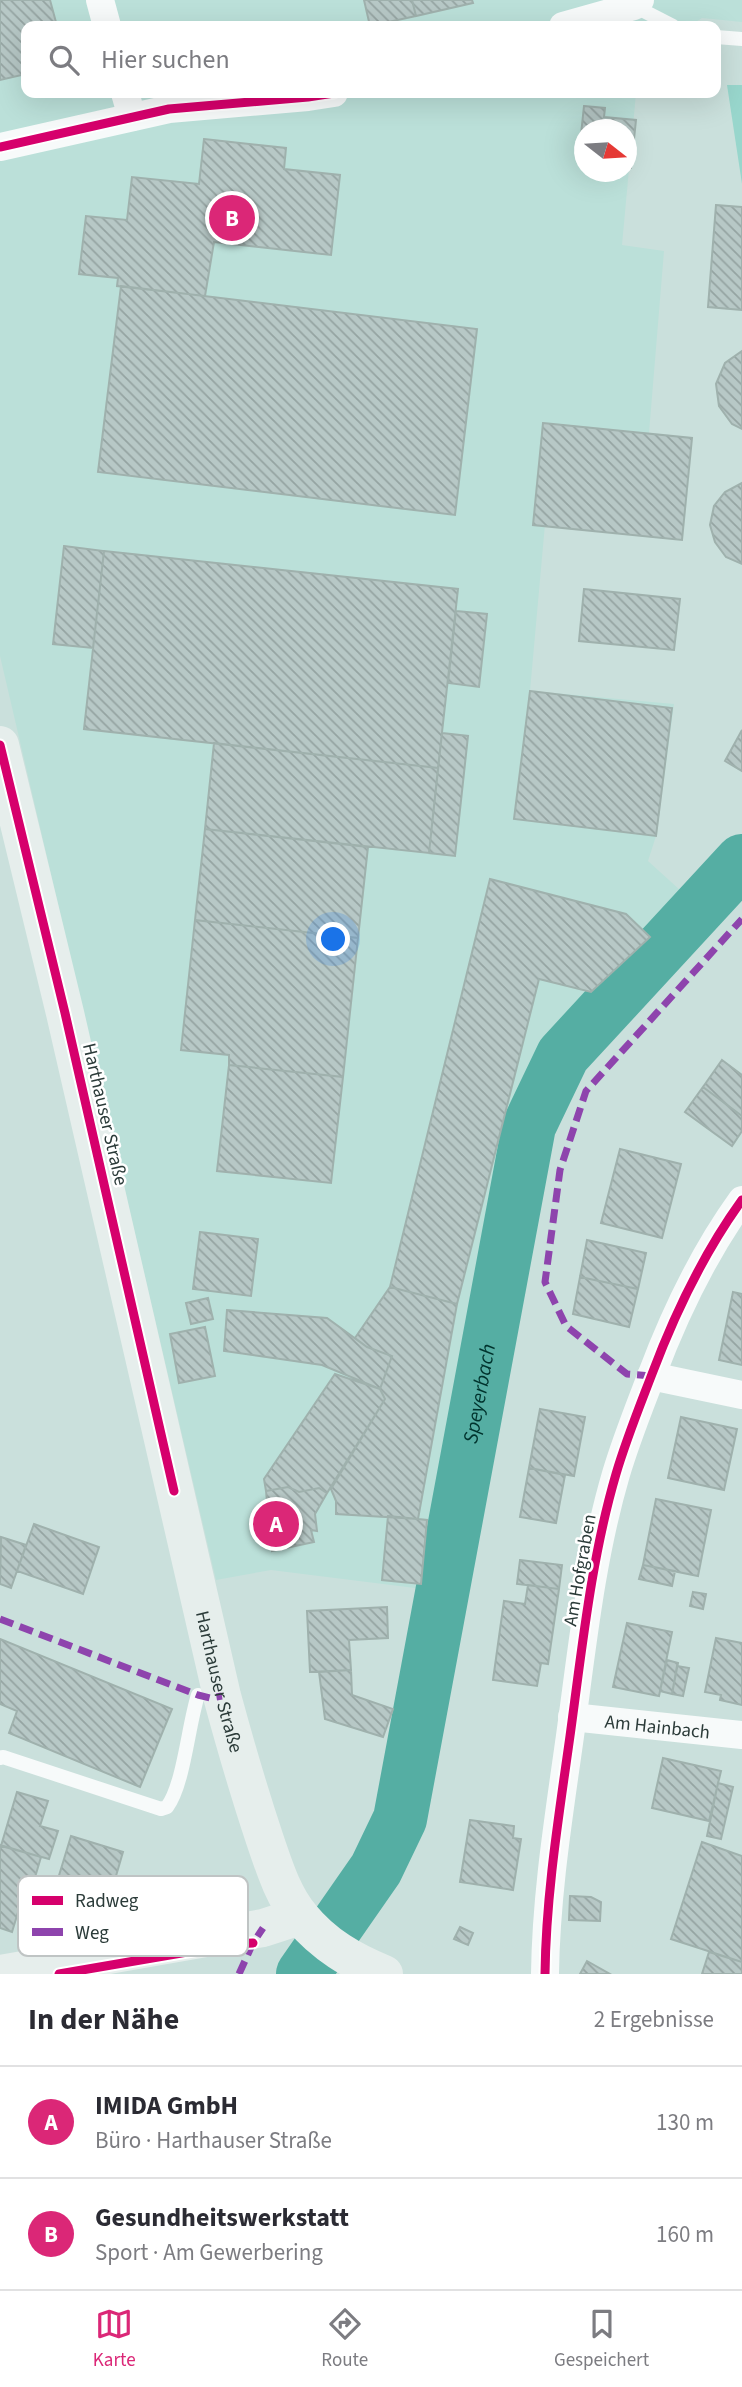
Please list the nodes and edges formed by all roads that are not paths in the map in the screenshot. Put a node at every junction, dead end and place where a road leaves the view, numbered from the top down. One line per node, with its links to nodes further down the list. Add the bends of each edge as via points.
1 (100, 0): 3 (street)
2 (637, 3): 4 (street); 5 (lane)
3 (106, 21)
4 (580, 21)
5 (665, 21)
6 (721, 37): 7 (lane)
7 (742, 39)
8 (295, 98): 9 (street, via 169,108)
9 (128, 105): 10 (street)
10 (0, 147)
11 (0, 745): 19 (main road, Harthauser Straße, via 222,1696 277,1874)
12 (742, 1200): 13 (street, Am Hofgraben, via 679,1307)
13 (651, 1376): 14 (street); 16 (street, Am Hofgraben, via 603,1525)
14 (742, 1395)
15 (198, 1695): 18 (lane, via 177,1790 161,1809)
16 (572, 1717): 17 (street, Am Hainbach); 24 (street, Am Hofgraben, via 548,1904)
17 (742, 1735)
18 (0, 1758)
19 (306, 1923): 20 (main road); 22 (main road, Harthauser Straße, via 329,1945)
20 (248, 1931)
21 (103, 1956): 23 (main road)
22 (369, 1968)
23 (0, 1974)
24 (545, 1974)

